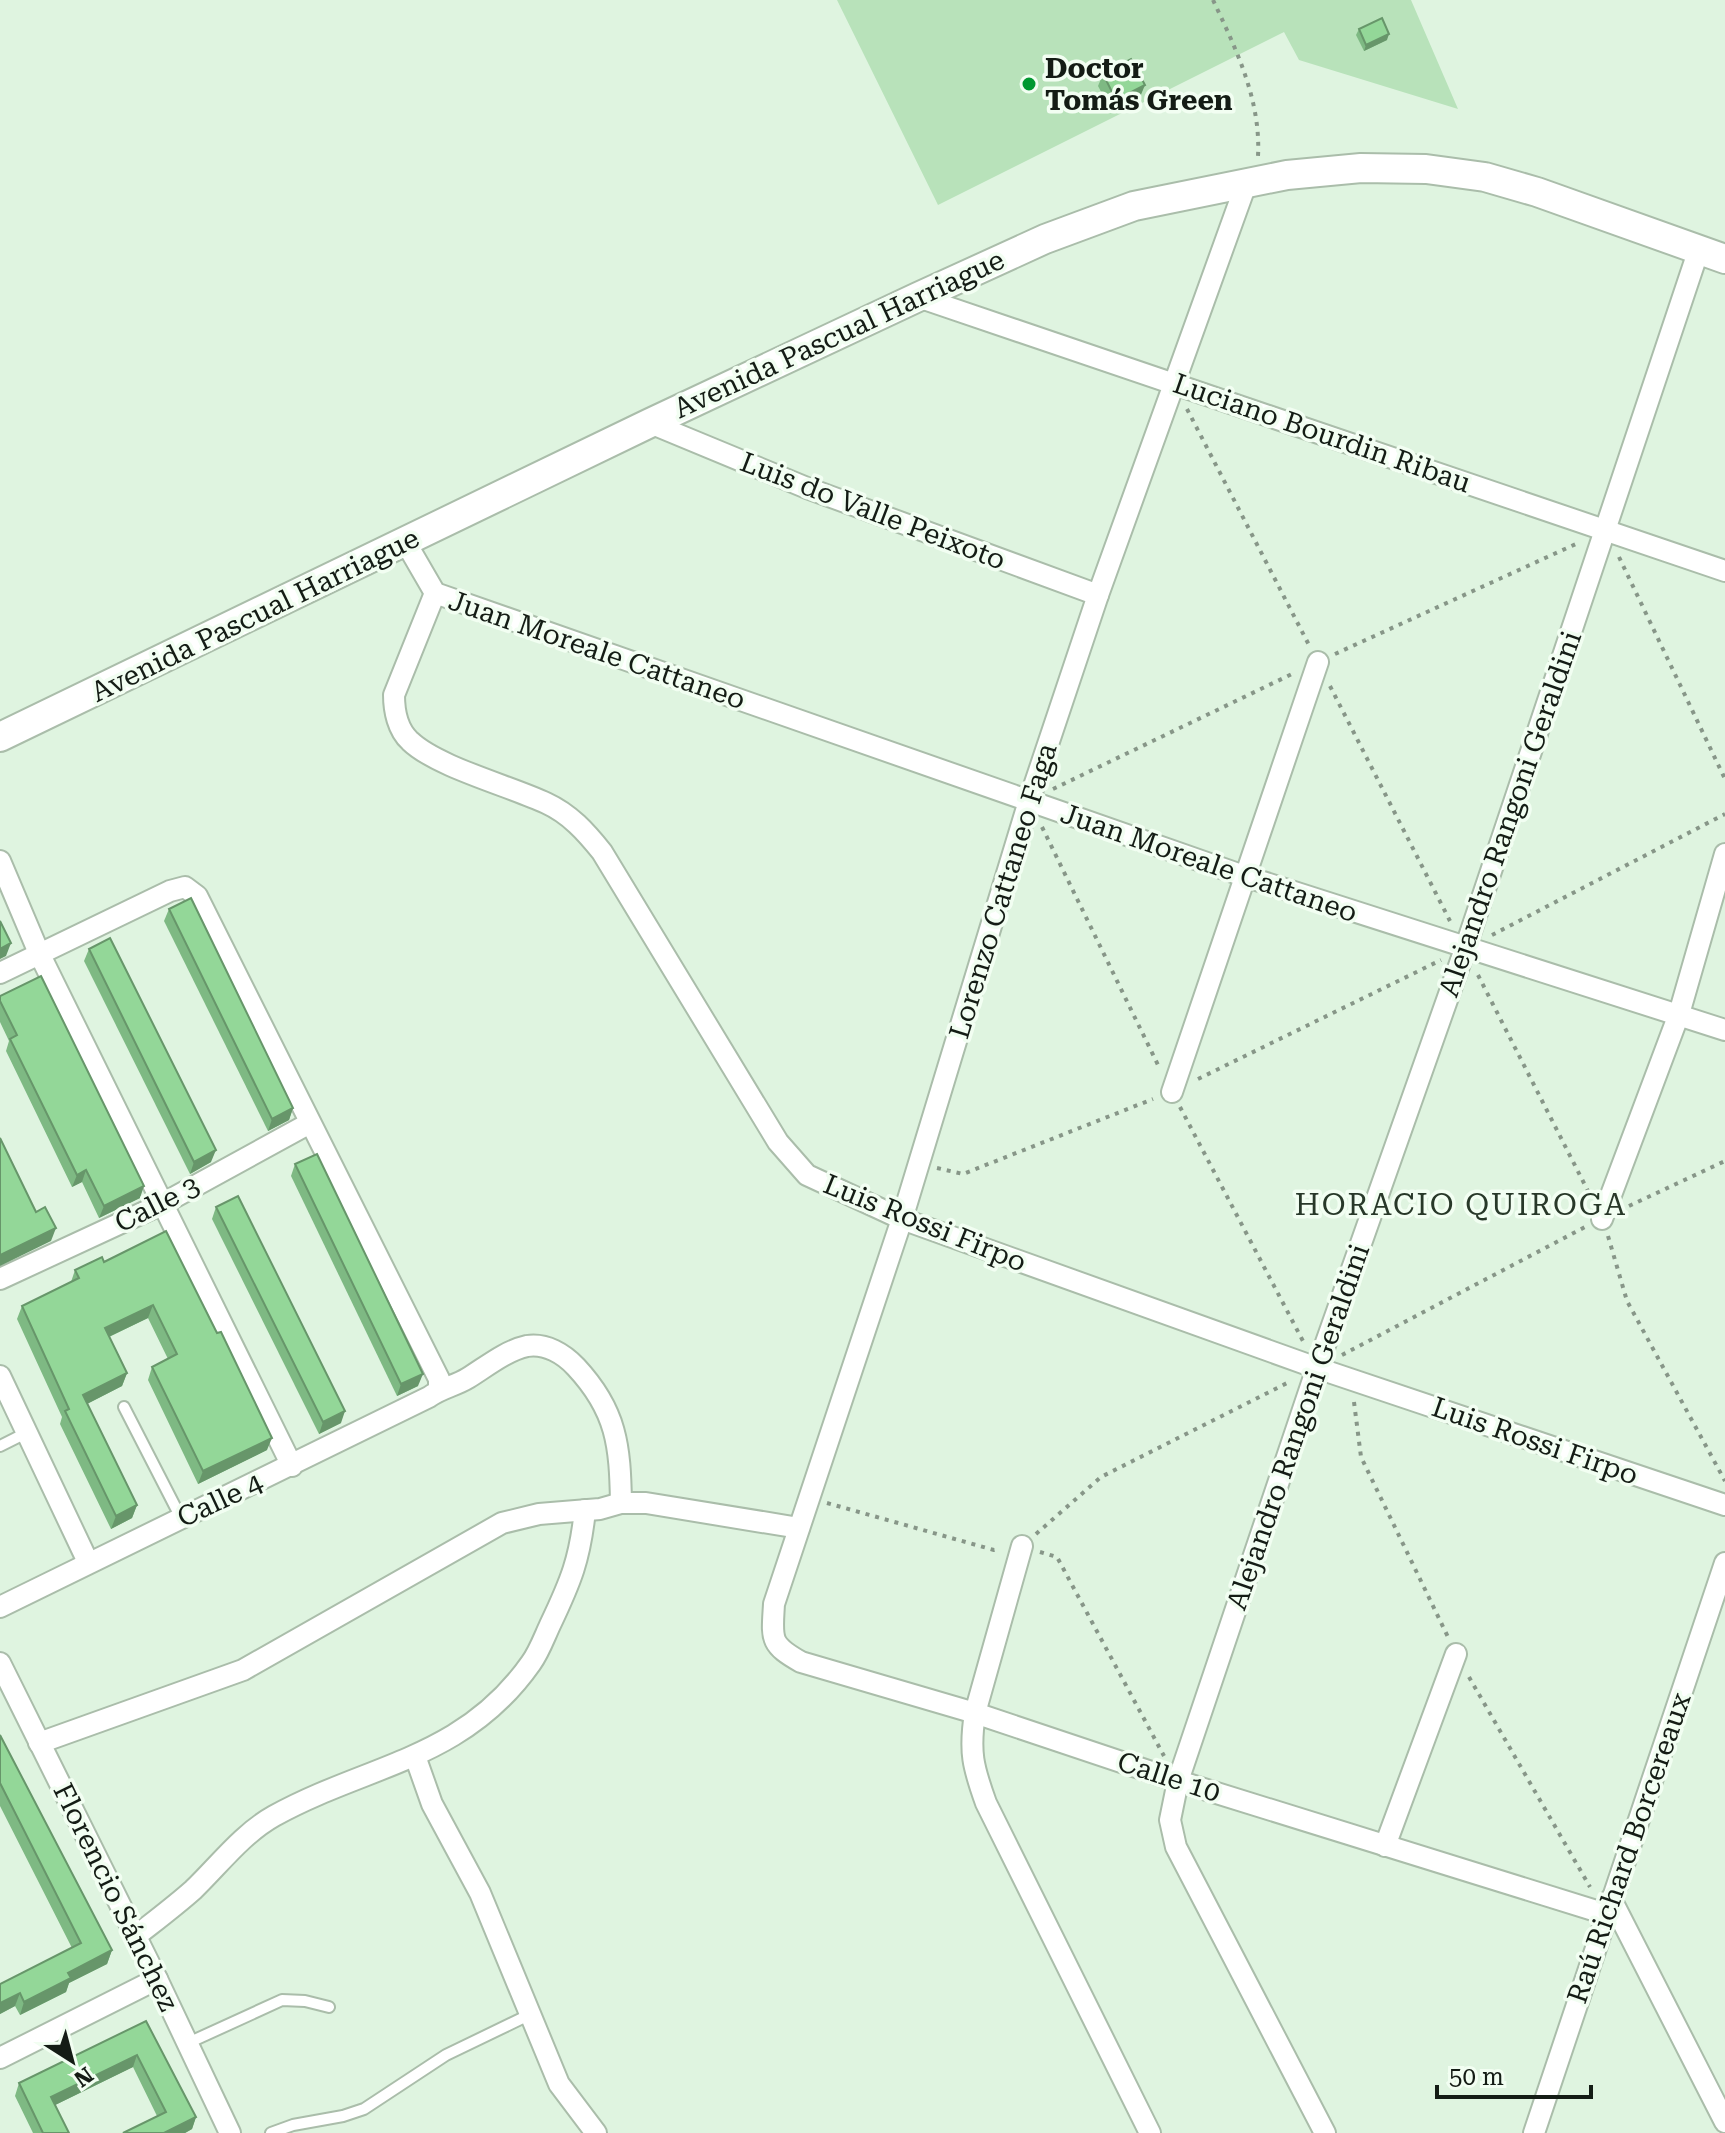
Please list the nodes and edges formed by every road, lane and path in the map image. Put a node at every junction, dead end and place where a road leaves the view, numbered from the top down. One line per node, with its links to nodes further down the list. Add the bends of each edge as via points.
1 (1213, 0): 2 (path, via 1253,98 1259,153)
2 (1250, 183): 3 (street, Avenida Pascual Harriague, via 1361,168 1485,177); 4 (street, Avenida Pascual Harriague, via 1134,206 1045,239); 5 (street, Lorenzo Cattaneo Faga)
3 (1712, 254): 7 (street, Alejandro Rangoni Geraldini)
4 (918, 297): 5 (street, Luciano Bourdin Ribau); 6 (street, Avenida Pascual Harriague)
5 (1174, 382): 7 (street, Luciano Bourdin Ribau); 11 (street, Lorenzo Cattaneo Faga); 12 (path)
6 (650, 423): 8 (street, Avenida Pascual Harriague); 11 (street, Luis do Valle Peixoto, via 807,488)
7 (1606, 530): 9 (street, Luciano Bourdin Ribau); 19 (street, Alejandro Rangoni Geraldini)
8 (406, 543): 10 (street, Juan Moreale Cattaneo); 13 (street, Avenida Pascual Harriague)
9 (1725, 571)
10 (435, 593): 14 (street, Juan Moreale Cattaneo); 29 (street, Luis Rossi Firpo, via 394,695 394,713 408,739 428,754 549,804 579,824 602,852 778,1142 807,1175)
11 (1098, 595): 14 (street, Lorenzo Cattaneo Faga)
12 (1318, 662): 14 (path); 18 (street); 19 (path)
13 (0, 737)
14 (1029, 801): 18 (street, Juan Moreale Cattaneo); 24 (path); 27 (street, Lorenzo Cattaneo Faga)
15 (1725, 814): 19 (path)
16 (1725, 854): 22 (street)
17 (0, 861): 20 (street)
18 (1244, 876): 19 (street, Juan Moreale Cattaneo); 24 (street)
19 (1465, 949): 22 (street, Juan Moreale Cattaneo); 24 (path); 30 (path); 32 (street, Alejandro Rangoni Geraldini)
20 (39, 953): 21 (street); 25 (street, via 185,887 197,896); 28 (street)
21 (0, 973)
22 (1679, 1014): 23 (street, Juan Moreale Cattaneo); 30 (street)
23 (1725, 1030)
24 (1172, 1092): 27 (path, via 963,1174); 32 (path)
25 (310, 1123): 28 (street, Calle 3); 35 (street, via 439,1379)
26 (1725, 1161): 30 (path)
27 (919, 1163): 29 (street, Lorenzo Cattaneo Faga)
28 (164, 1203): 31 (street, Calle 3); 39 (street)
29 (902, 1219): 32 (street, Luis Rossi Firpo); 41 (street, Lorenzo Cattaneo Faga)
30 (1602, 1219): 32 (path); 40 (path, via 1627,1301)
31 (0, 1279)
32 (1317, 1368): 34 (street, Luis Rossi Firpo); 47 (path, via 1101,1477); 57 (street, Alejandro Rangoni Geraldini)
33 (0, 1376): 37 (street)
34 (1351, 1380): 43 (street, Luis Rossi Firpo); 52 (path, via 1361,1457)
35 (439, 1390): 39 (street, Calle 4); 42 (street, Calle 4, via 513,1351 529,1346 555,1350 604,1401 619,1457)
36 (124, 1407): 45 (lane)
37 (28, 1432): 38 (lane); 48 (street)
38 (0, 1446)
39 (292, 1466): 45 (street, Calle 4)
40 (1725, 1481)
41 (809, 1498): 46 (street, Lorenzo Cattaneo Faga); 47 (path, via 994,1550)
42 (621, 1503): 44 (street); 46 (street)
43 (1725, 1505)
44 (585, 1510): 55 (street, via 502,1523 243,1670); 56 (street, via 574,1575 533,1661 501,1701 466,1730)
45 (181, 1518): 48 (street, Calle 4)
46 (799, 1528): 50 (street, Lorenzo Cattaneo Faga)
47 (1022, 1546): 54 (street); 57 (path, via 1057,1557)
48 (88, 1562): 51 (street, Calle 4)
49 (1724, 1573): 59 (street, Raú Richard Borcereaux)
50 (774, 1604): 54 (street, Calle 10, via 772,1634 779,1650 801,1662)
51 (0, 1607)
52 (1456, 1654): 58 (street); 59 (path)
53 (0, 1663): 55 (street, Florencio Sánchez)
54 (975, 1713): 57 (street, Calle 10); 70 (street, via 972,1764 986,1803)
55 (39, 1743): 60 (street, Florencio Sánchez)
56 (415, 1756): 60 (street, via 273,1817); 63 (street, via 432,1804 480,1893)
57 (1178, 1781): 58 (street, Calle 10); 71 (street, Alejandro Rangoni Geraldini, via 1170,1820 1176,1847)
58 (1385, 1846): 59 (street, Calle 10)
59 (1609, 1906): 66 (street); 72 (street, Raú Richard Borcereaux)
60 (136, 1936): 61 (street, Florencio Sánchez)
61 (157, 1979): 64 (street, Florencio Sánchez); 65 (street)
62 (329, 2007): 64 (lane, via 282,2000)
63 (531, 2014): 68 (lane, via 446,2055 364,2109); 69 (street, via 559,2084)
64 (188, 2043): 67 (street, Florencio Sánchez)
65 (0, 2058)
66 (1725, 2122)
67 (230, 2133)
68 (271, 2133)
69 (596, 2133)
70 (1150, 2133)
71 (1325, 2133)
72 (1534, 2133)

